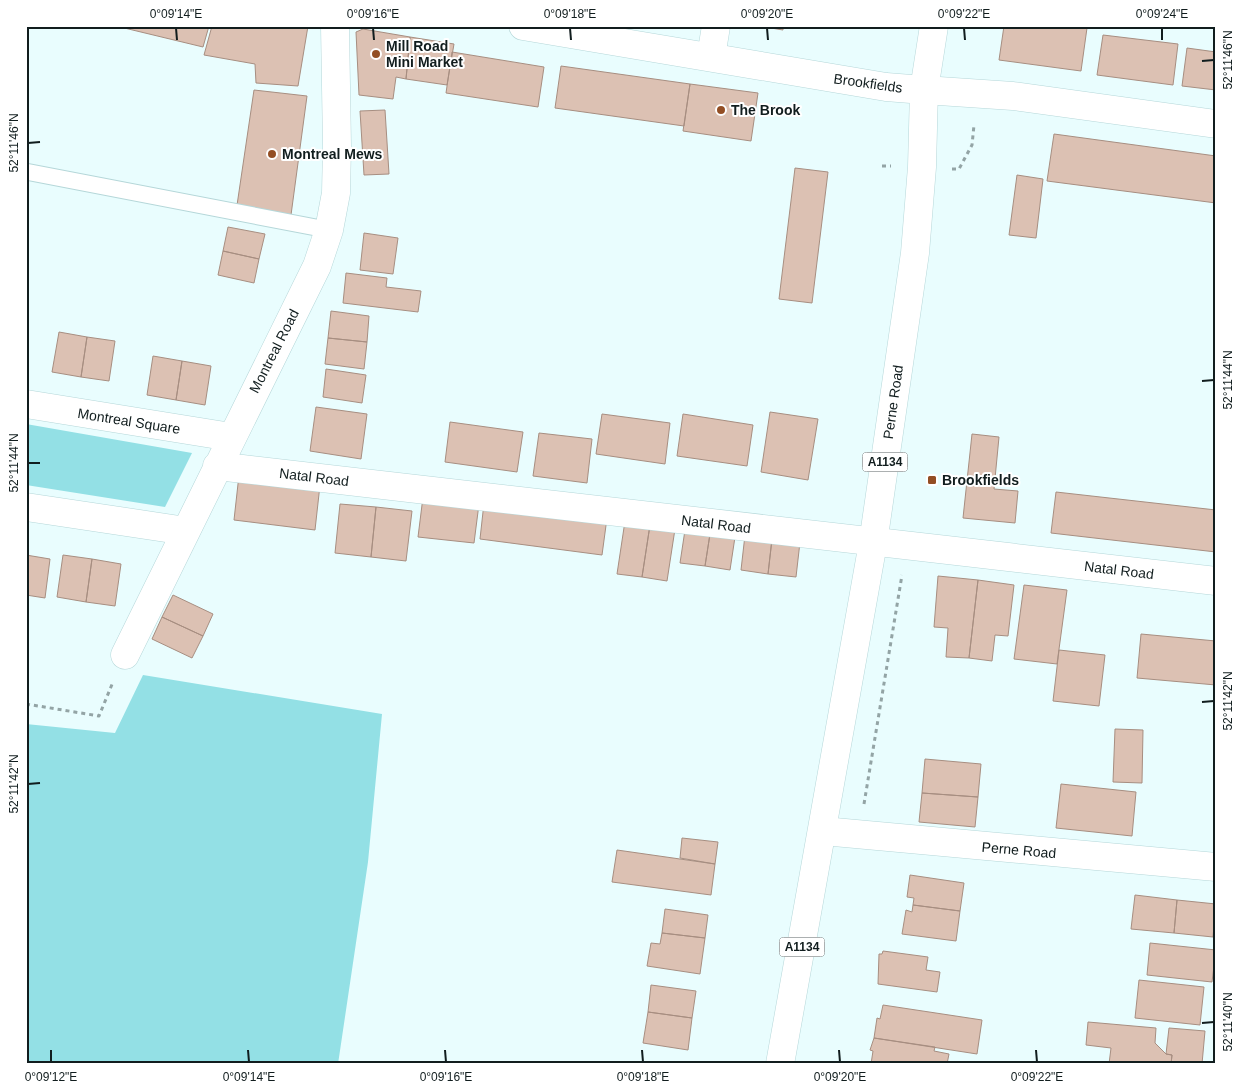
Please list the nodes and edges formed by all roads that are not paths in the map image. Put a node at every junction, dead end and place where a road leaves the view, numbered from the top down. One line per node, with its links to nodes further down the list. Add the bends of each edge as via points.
1 (335, 26): 9 (street, Montreal Road, via 338,147 336,193)
2 (522, 26): 5 (street, Brookfields)
3 (716, 26): 5 (street)
4 (934, 26): 6 (street, A1134)
5 (711, 57): 6 (street, Brookfields, via 886,87)
6 (924, 90): 7 (street, Brookfields, via 996,94); 15 (street, Perne Road / A1134, via 915,253)
7 (1216, 124)
8 (28, 172): 9 (lane)
9 (329, 230): 11 (street, Montreal Road, via 317,266)
10 (26, 404): 11 (street, Montreal Square)
11 (231, 437): 12 (street, Montreal Road)
12 (217, 466): 14 (street, Montreal Road); 15 (street, Natal Road)
13 (26, 507): 14 (street)
14 (186, 530): 17 (street, Montreal Road)
15 (873, 542): 16 (street, Natal Road); 18 (street, Perne Road / A1134)
16 (1216, 581)
17 (125, 655)
18 (823, 831): 19 (street, Perne Road); 20 (street, Perne Road / A1134)
19 (1216, 867)
20 (780, 1064)

